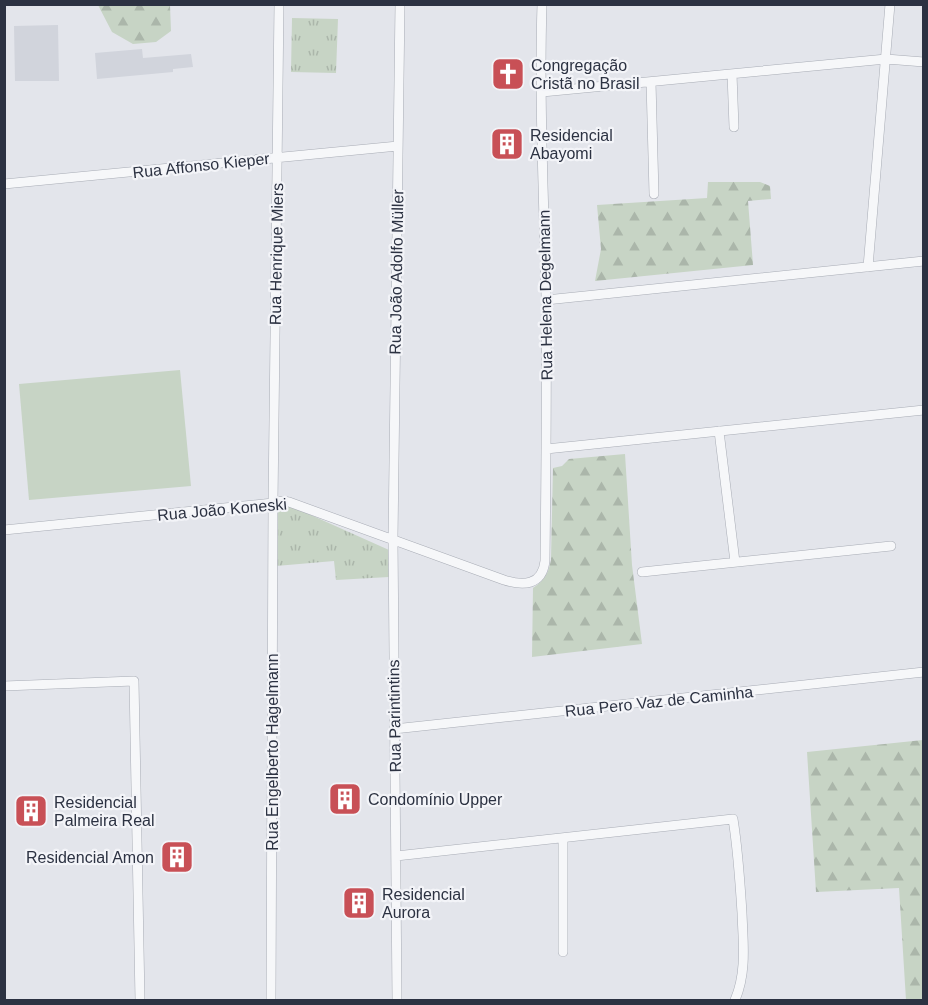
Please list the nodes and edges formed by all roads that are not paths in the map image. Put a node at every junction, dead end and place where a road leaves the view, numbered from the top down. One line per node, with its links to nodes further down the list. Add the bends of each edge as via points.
1 (279, 4): 12 (street, Rua Henrique Miers)
2 (400, 4): 11 (street, Rua João Adolfo Müller)
3 (542, 4): 9 (street, Rua Helena Degelmann)
4 (890, 4): 5 (street)
5 (886, 59): 6 (street); 7 (street); 16 (street)
6 (924, 62)
7 (732, 74): 8 (street); 10 (street)
8 (651, 82): 9 (street); 14 (street)
9 (542, 92): 17 (street, Rua Helena Degelmann)
10 (734, 127)
11 (398, 146): 12 (street, Rua Affonso Kieper); 23 (street, Rua João Adolfo Müller)
12 (277, 157): 13 (street, Rua Affonso Kieper); 21 (street, Rua Henrique Miers)
13 (4, 184)
14 (654, 194)
15 (924, 261): 16 (street)
16 (868, 267): 17 (street)
17 (546, 300): 20 (street, Rua Helena Degelmann)
18 (924, 410): 19 (street)
19 (719, 431): 20 (street); 25 (street)
20 (546, 449): 27 (street, Rua Helena Degelmann, via 545,561 542,574)
21 (273, 503): 22 (street, Rua João Koneski); 23 (street, Rua João Koneski, via 289,502); 35 (street, Rua Engelberto Hagelmann)
22 (4, 530)
23 (393, 539): 27 (street, Rua João Koneski, via 514,583); 30 (street, Rua Parintintins)
24 (891, 546): 25 (street)
25 (735, 562): 26 (street)
26 (642, 572)
27 (533, 581)
28 (924, 672): 30 (street, Rua Pero Vaz de Caminha)
29 (4, 686): 34 (street, via 134,681)
30 (394, 729): 32 (street, Rua Parintintins)
31 (562, 838): 32 (street); 33 (street); 37 (street, via 733,819 744,963)
32 (396, 856): 36 (street, Rua Parintintins)
33 (563, 951)
34 (140, 1000)
35 (271, 1000)
36 (397, 1000)
37 (735, 1000)

